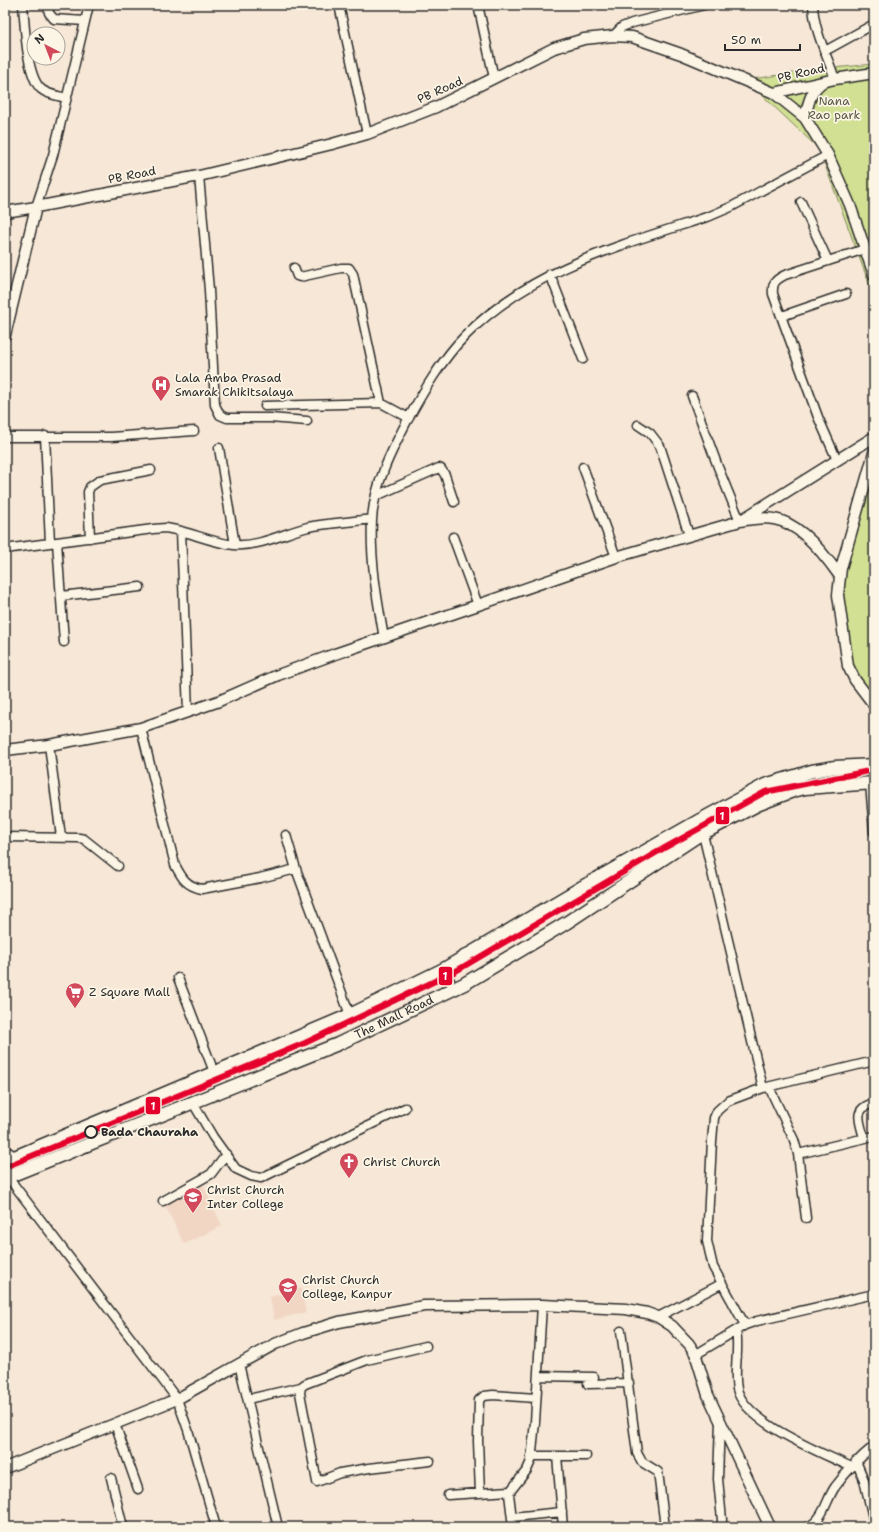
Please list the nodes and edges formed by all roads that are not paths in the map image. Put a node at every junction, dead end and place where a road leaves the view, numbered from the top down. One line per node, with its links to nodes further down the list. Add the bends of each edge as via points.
1 (22, 5): 17 (street, via 29,56 36,82 47,93)
2 (48, 5): 8 (street, via 49,13 54,19)
3 (89, 5): 8 (street)
4 (339, 5): 19 (street)
5 (478, 5): 13 (street)
6 (704, 5): 10 (street, via 632,23 622,27)
7 (813, 5): 11 (street, via 816,28)
8 (85, 21): 17 (street)
9 (874, 24): 11 (street)
10 (613, 36): 13 (street, PB Road, via 584,39 554,48); 16 (street, PB Road, via 632,37 681,54)
11 (825, 51): 14 (street)
12 (874, 73): 14 (street, PB Road)
13 (494, 78): 19 (street, PB Road, via 436,107)
14 (835, 79): 15 (street, PB Road)
15 (824, 82): 16 (street, PB Road); 18 (street, via 810,99)
16 (774, 93): 18 (street)
17 (67, 98): 23 (street, via 53,155)
18 (805, 118): 20 (street)
19 (367, 134): 21 (street, PB Road)
20 (828, 155): 25 (street, via 850,205); 28 (street, via 710,216 575,262)
21 (199, 176): 23 (street, PB Road); 38 (street, via 217,410 220,415 227,418)
22 (801, 202): 26 (street)
23 (36, 207): 24 (street, PB Road); 32 (street)
24 (5, 212)
25 (865, 249): 26 (street); 29 (street)
26 (828, 261): 31 (street, via 785,275 774,282 773,294)
27 (294, 268): 35 (street, via 300,277 341,268 349,268 353,274)
28 (550, 274): 33 (street); 37 (street, via 518,292 464,337 434,374)
29 (874, 275)
30 (846, 294): 31 (street)
31 (782, 316): 46 (street, via 818,417)
32 (5, 332)
33 (583, 359)
34 (692, 396): 52 (street)
35 (381, 403): 36 (street); 37 (street)
36 (265, 406)
37 (409, 418): 49 (street, via 391,453)
38 (306, 421)
39 (638, 425): 54 (street, via 650,433 660,446)
40 (194, 432): 41 (street, via 111,437)
41 (45, 436): 42 (street); 57 (street)
42 (5, 437)
43 (874, 437): 46 (street)
44 (219, 448): 58 (street)
45 (874, 454): 61 (street)
46 (837, 460): 52 (street)
47 (583, 467): 60 (street)
48 (151, 470): 56 (street, via 100,480 90,487)
49 (376, 496): 50 (street, via 441,468); 51 (street)
50 (454, 502)
51 (372, 519): 58 (street, via 310,527 261,542); 65 (street, via 372,557)
52 (741, 520): 54 (street); 61 (street, via 775,519 788,524 821,551)
53 (181, 531): 56 (street, via 166,528); 58 (street); 68 (street)
54 (690, 535): 60 (street)
55 (454, 537): 64 (street)
56 (90, 538): 57 (street)
57 (54, 543): 59 (street); 63 (street)
58 (235, 545)
59 (5, 549)
60 (616, 557): 64 (street)
61 (839, 575): 67 (street, via 838,604 848,666)
62 (140, 587): 63 (street)
63 (61, 596): 66 (street)
64 (478, 605): 65 (street)
65 (384, 638): 68 (street, via 292,670)
66 (64, 642)
67 (874, 705)
68 (188, 712): 69 (street)
69 (141, 728): 70 (street); 81 (street, via 175,865 182,878 193,887 202,889)
70 (49, 745): 71 (street); 79 (street)
71 (5, 750)
72 (872, 763): 74 (main road, The Mall Road, via 835,767 785,778 765,785)
73 (872, 783): 75 (street); 76 (main road, The Mall Road, via 818,786 793,791 757,805)
74 (700, 820): 76 (street); 82 (main road, The Mall Road)
75 (874, 832)
76 (703, 833): 84 (main road, The Mall Road, via 566,923); 88 (street)
77 (286, 835): 81 (street)
78 (5, 837): 79 (street)
79 (61, 837): 80 (street, via 84,839)
80 (118, 866)
81 (296, 869): 85 (street)
82 (444, 969): 84 (street); 85 (main road, The Mall Road)
83 (178, 978): 87 (street)
84 (454, 989): 89 (main road, The Mall Road, via 338,1044)
85 (350, 1015): 87 (main road, The Mall Road)
86 (874, 1061): 88 (street)
87 (214, 1072): 96 (main road, The Mall Road)
88 (766, 1088): 95 (street, via 791,1131); 100 (street, via 728,1101 717,1111 714,1118 707,1241 713,1267)
89 (193, 1103): 94 (street); 97 (main road, The Mall Road)
90 (874, 1103): 93 (street, via 860,1111)
91 (405, 1108): 94 (street, via 261,1178 236,1169)
92 (874, 1136): 93 (street)
93 (864, 1138): 95 (street)
94 (226, 1154): 98 (street, via 211,1174)
95 (798, 1154): 99 (street)
96 (8, 1156)
97 (7, 1177): 116 (street)
98 (163, 1200)
99 (806, 1218)
100 (722, 1284): 103 (street); 104 (street)
101 (874, 1294): 104 (street)
102 (542, 1305): 103 (street, via 626,1309); 109 (street, via 424,1306 339,1322 275,1344); 110 (street)
103 (658, 1317): 108 (street, via 681,1334)
104 (745, 1325): 106 (street)
105 (621, 1331): 112 (street)
106 (736, 1331): 108 (street); 125 (street, via 736,1380 738,1391 747,1406 780,1432)
107 (426, 1346): 114 (street, via 367,1360)
108 (695, 1355): 118 (street, via 708,1395)
109 (239, 1364): 116 (street); 117 (street)
110 (538, 1376): 111 (street); 115 (street)
111 (594, 1377)
112 (629, 1383): 113 (street); 140 (street, via 637,1453 642,1462 658,1472)
113 (588, 1384)
114 (301, 1387): 117 (street); 124 (street, via 300,1400 317,1482 340,1473)
115 (536, 1398): 121 (street); 129 (street, via 493,1395 484,1396 479,1400)
116 (177, 1399): 119 (street); 136 (street)
117 (248, 1399): 137 (street)
118 (720, 1421): 141 (street, via 718,1479); 142 (street)
119 (115, 1424): 126 (street); 128 (street)
120 (874, 1446): 125 (street)
121 (532, 1456): 122 (street); 130 (street, via 530,1466)
122 (557, 1456): 123 (street); 132 (street)
123 (586, 1456)
124 (430, 1461)
125 (853, 1464): 134 (street, via 864,1480); 143 (street, via 834,1489 819,1518)
126 (5, 1468)
127 (111, 1478): 135 (street)
128 (138, 1489)
129 (480, 1492): 130 (street); 131 (street)
130 (510, 1492): 133 (street)
131 (448, 1495)
132 (562, 1512): 133 (street); 139 (street)
133 (512, 1517): 138 (street)
134 (874, 1522)
135 (123, 1527)
136 (216, 1527)
137 (278, 1527)
138 (513, 1527)
139 (564, 1527)
140 (665, 1527)
141 (721, 1527)
142 (770, 1527)
143 (808, 1527)

